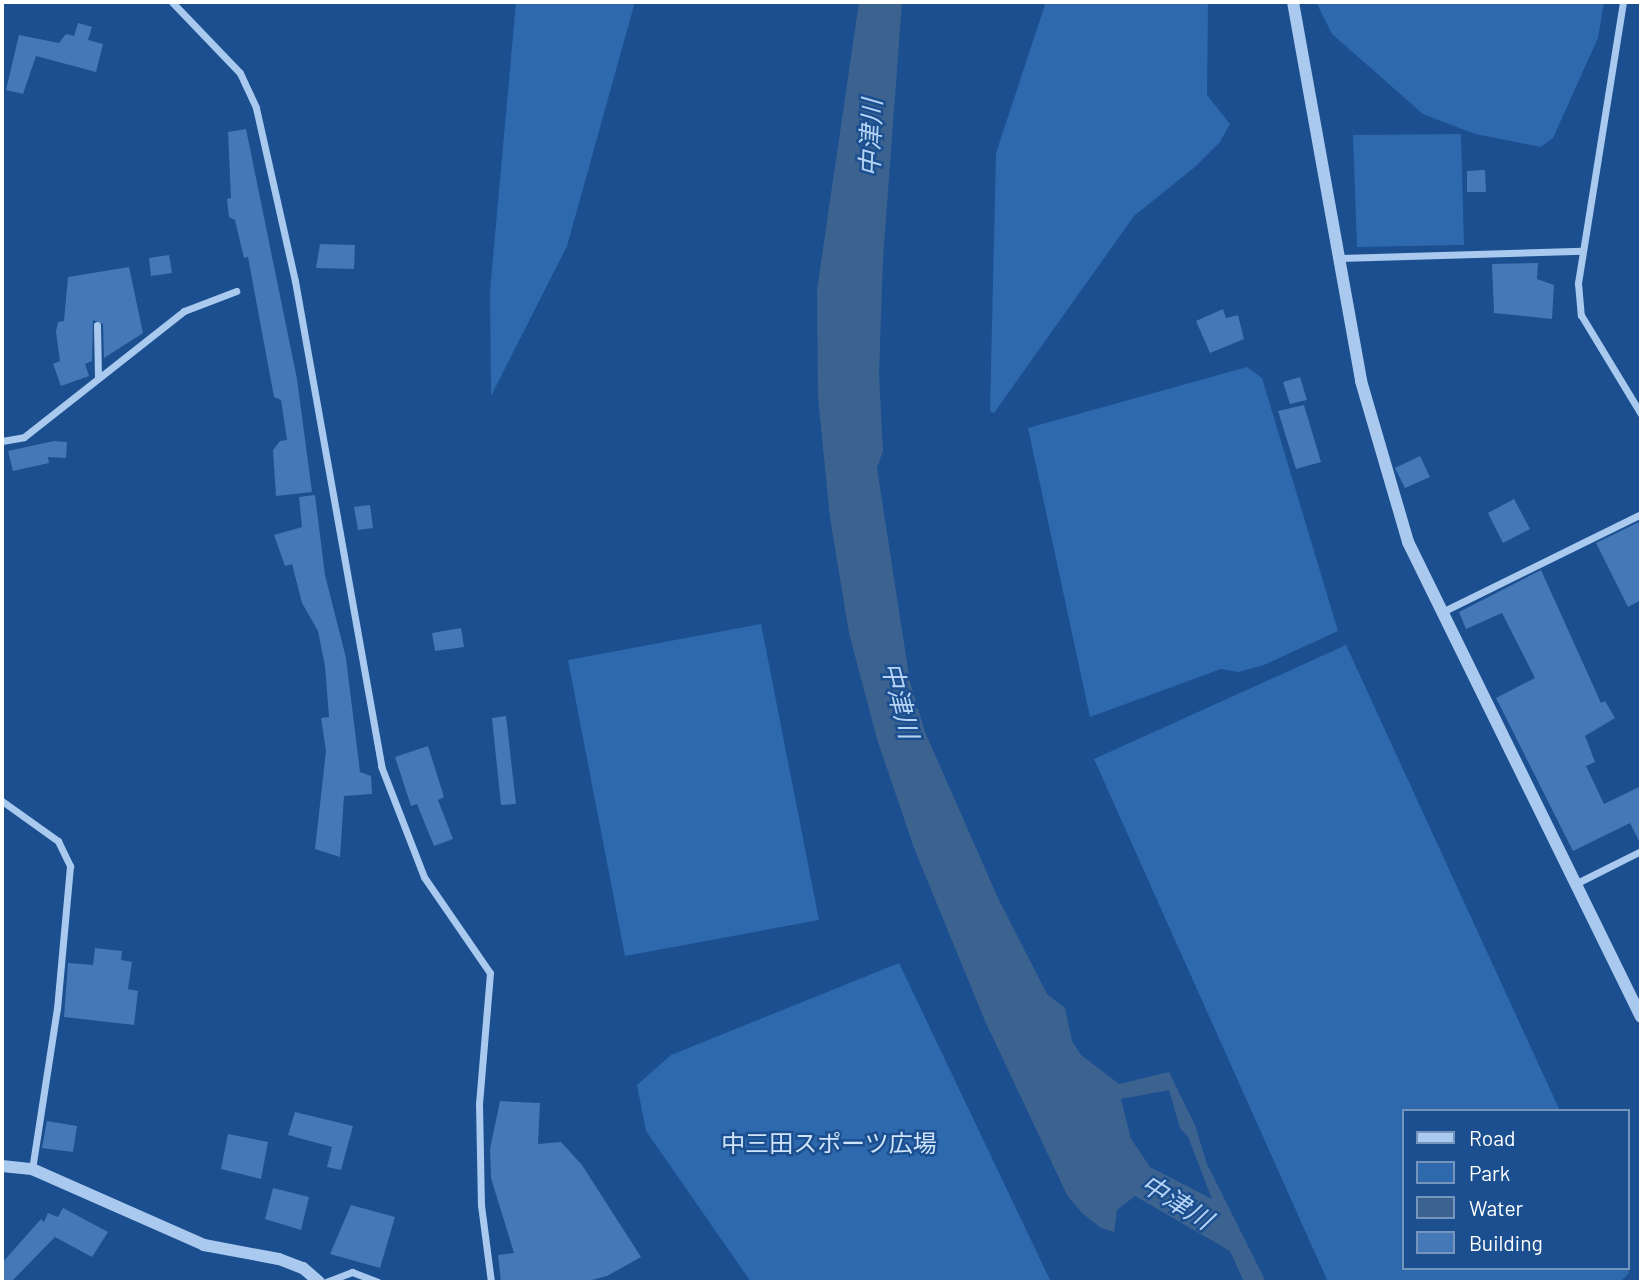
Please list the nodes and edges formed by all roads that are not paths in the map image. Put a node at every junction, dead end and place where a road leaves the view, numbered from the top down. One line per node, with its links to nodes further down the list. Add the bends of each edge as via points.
1 (172, 2): 22 (street, via 240,73 256,108 295,281 381,766 424,877 490,973 479,1103 481,1205)
2 (1293, 2): 5 (street)
3 (1623, 2): 4 (street)
4 (1582, 251): 5 (street); 9 (street, via 1581,315)
5 (1340, 258): 12 (street, via 1375,435 1408,542)
6 (236, 291): 8 (street, via 184,311)
7 (97, 325): 8 (street)
8 (98, 378): 10 (street, via 24,437)
9 (1641, 414)
10 (2, 441)
11 (1641, 514): 12 (street)
12 (1441, 612): 15 (street)
13 (2, 801): 18 (street, via 58,841 70,866 57,1009)
14 (1641, 851): 15 (street)
15 (1577, 883): 16 (street)
16 (1641, 1017)
17 (2, 1166): 18 (street)
18 (32, 1169): 19 (street, via 204,1245 279,1259)
19 (319, 1282)
20 (326, 1282): 21 (street, via 352,1272)
21 (378, 1282)
22 (491, 1282)

